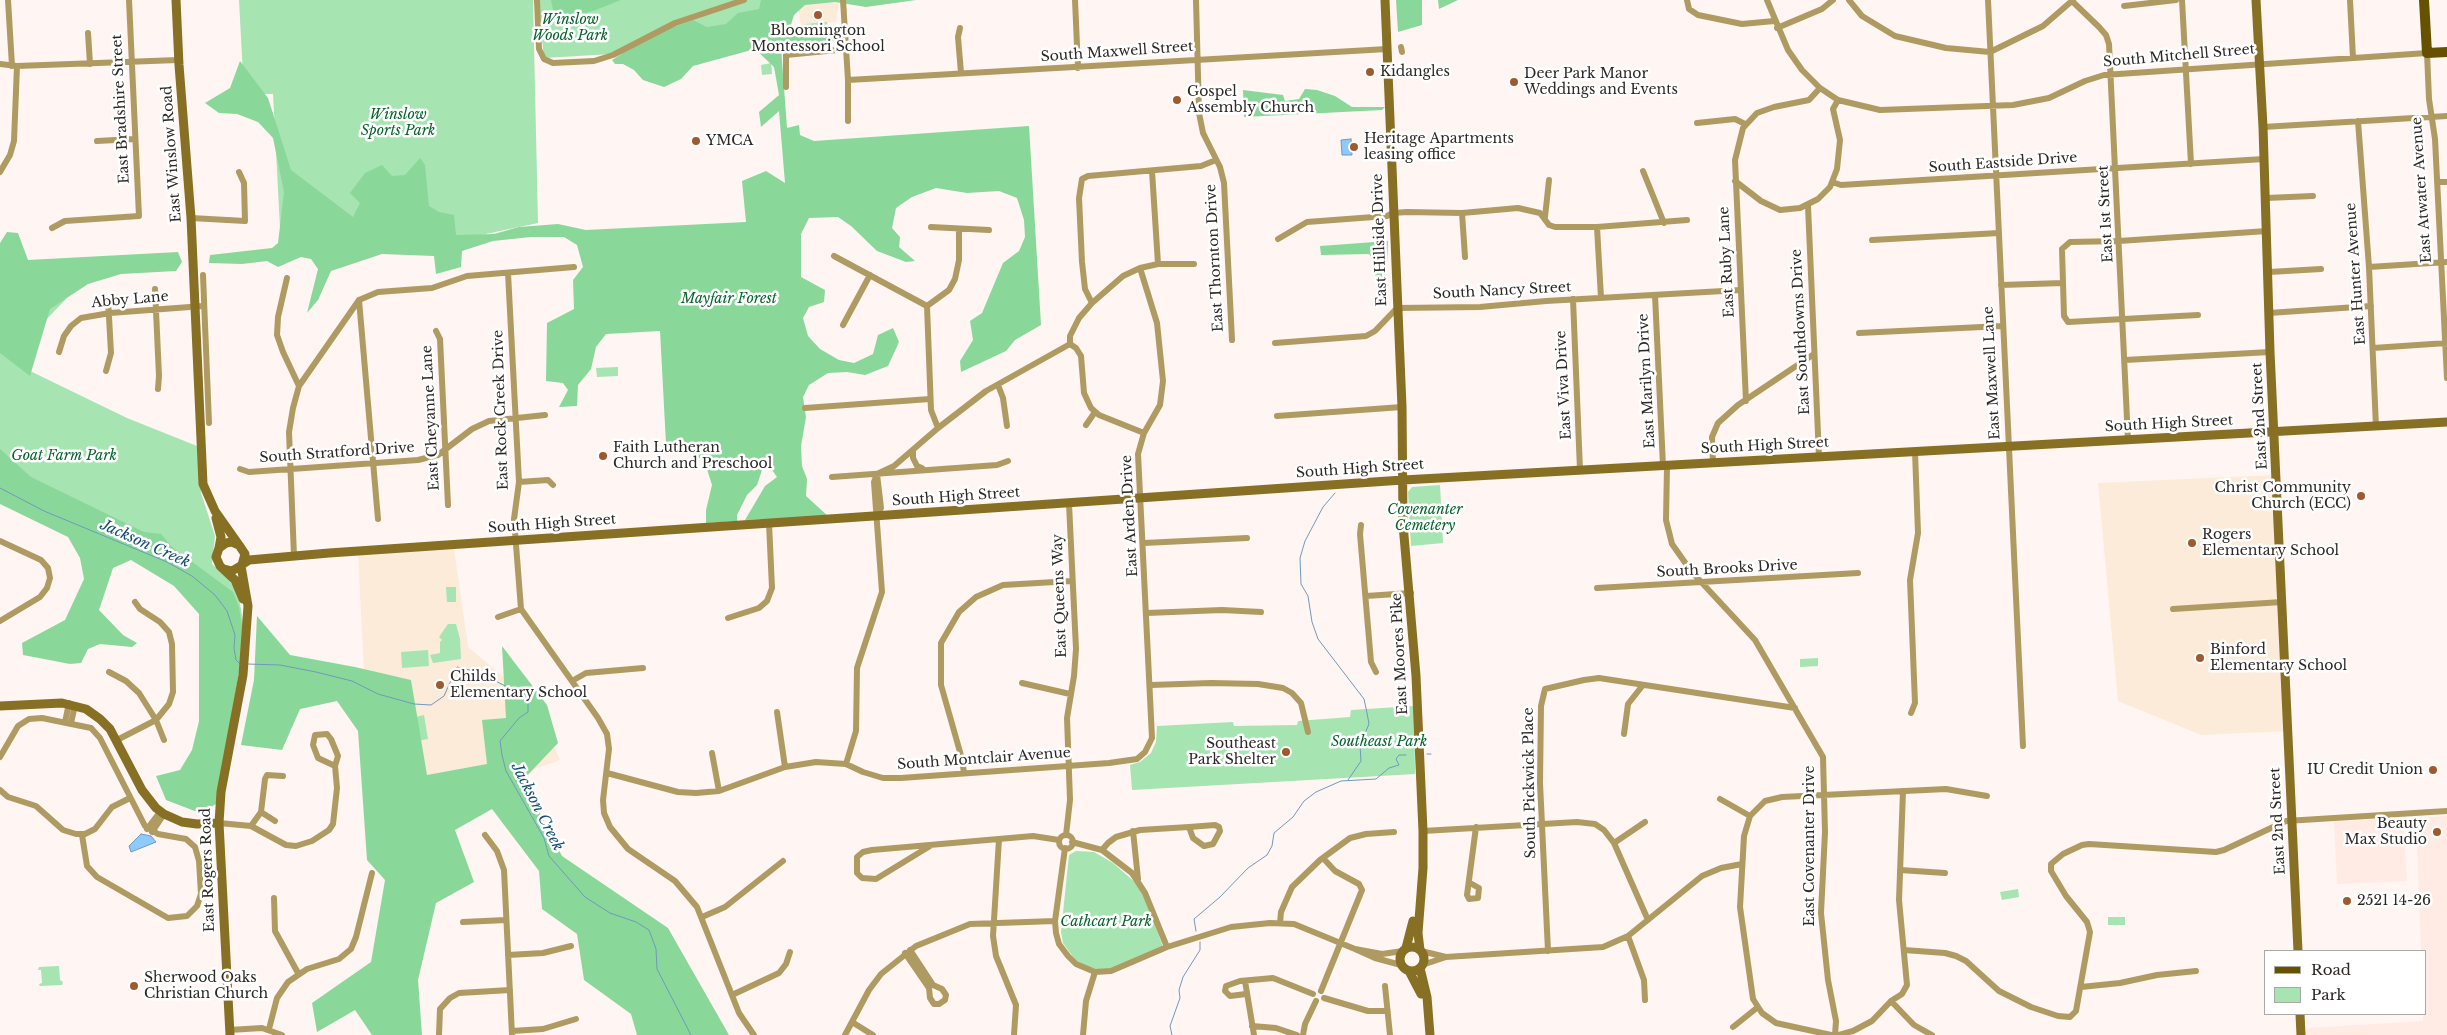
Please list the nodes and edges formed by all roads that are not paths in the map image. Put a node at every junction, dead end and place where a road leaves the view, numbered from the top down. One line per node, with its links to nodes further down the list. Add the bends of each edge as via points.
1 (8, 0): 38 (street)
2 (129, 0): 34 (street, East Bradshire Street)
3 (176, 0): 33 (street, East Winslow Road)
4 (537, 0): 5 (street, via 539,49 544,59 554,63 613,55 675,23)
5 (744, 0)
6 (843, 0): 26 (street)
7 (1075, 0): 39 (street)
8 (1196, 0): 32 (street, East Thornton Drive)
9 (1385, 0): 27 (street, East Hillside Drive)
10 (1688, 0): 22 (street, via 1691,12 1710,17 1742,24)
11 (1767, 0): 22 (street)
12 (1833, 0): 24 (street, via 1822,9)
13 (1849, 0): 28 (street, via 1862,16 1899,38 1946,48)
14 (1988, 0): 28 (street, East Maxwell Lane)
15 (2176, 0): 21 (street)
16 (2182, 0): 40 (street)
17 (2256, 0): 35 (street, East 2nd Street)
18 (2350, 0): 31 (street)
19 (2424, 0): 29 (main road, East Atwater Avenue)
20 (2073, 1): 28 (street, via 2043,26); 42 (street, East 1st Street, via 2106,35 2110,44)
21 (2124, 6)
22 (1774, 21): 24 (street)
23 (960, 28): 41 (street)
24 (1777, 28): 45 (street, via 1797,63)
25 (88, 33): 37 (street)
26 (847, 49): 43 (street); 44 (street, via 786,55)
27 (1387, 49): 32 (street, South Maxwell Street); 75 (street, East Hillside Drive)
28 (1990, 52): 47 (street, East Maxwell Lane)
29 (2427, 52): 30 (main road, South Mitchell Street); 31 (street, South Mitchell Street); 49 (street, East Atwater Avenue)
30 (2447, 52)
31 (2353, 58): 35 (street, South Mitchell Street)
32 (1198, 59): 39 (street, South Maxwell Street); 58 (street, East Thornton Drive, via 1199,113 1203,133)
33 (178, 60): 34 (street); 76 (street, East Winslow Road)
34 (131, 62): 37 (street); 55 (street, East Bradshire Street)
35 (2260, 63): 40 (street, South Mitchell Street); 54 (street, East 2nd Street)
36 (0, 64): 38 (street)
37 (90, 64): 38 (street)
38 (15, 66): 63 (street, via 14,141)
39 (1078, 68): 41 (street, South Maxwell Street)
40 (2186, 68): 42 (street, South Mitchell Street); 59 (street)
41 (961, 73): 43 (street, South Maxwell Street)
42 (2112, 74): 47 (street, South Mitchell Street, via 2091,78 2041,101); 60 (street, East 1st Street)
43 (848, 80): 51 (street)
44 (786, 87)
45 (1820, 88): 46 (street, South Mitchell Street); 53 (street, via 1809,100 1763,111)
46 (1838, 100): 47 (street, South Mitchell Street, via 1880,110); 68 (street, via 1833,112 1840,146)
47 (1993, 104): 65 (street, East Maxwell Lane)
48 (2447, 116): 49 (street)
49 (2432, 117): 50 (street); 69 (street, East Atwater Avenue)
50 (2358, 121): 54 (street); 95 (street, East Hunter Avenue)
51 (848, 122)
52 (1696, 123): 53 (street, via 1735,119)
53 (1745, 124): 67 (street, East Ruby Lane, via 1736,147)
54 (2263, 127): 57 (street, East 2nd Street)
55 (134, 139): 56 (street); 82 (street, East Bradshire Street, via 139,216 65,221)
56 (97, 141)
57 (2264, 159): 59 (street, South Eastside Drive); 72 (street, East 2nd Street)
58 (1216, 160): 61 (street, via 1201,166); 127 (street, East Thornton Drive, via 1224,183)
59 (2192, 164): 60 (street, South Eastside Drive)
60 (2116, 168): 65 (street, South Eastside Drive); 89 (street, East 1st Street)
61 (1152, 171): 93 (street); 113 (street, via 1082,179 1079,198 1082,262 1085,289)
62 (1642, 171): 79 (street)
63 (0, 172)
64 (239, 172): 76 (street, via 244,183 245,221)
65 (1996, 177): 68 (street, South Eastside Drive, via 1842,185); 86 (street, East Maxwell Lane)
66 (1549, 180): 77 (street)
67 (1735, 181): 73 (street, via 1775,208); 107 (street, East Ruby Lane)
68 (1832, 182): 73 (street, via 1822,196)
69 (2437, 182): 70 (street); 92 (street, East Atwater Avenue)
70 (2447, 182)
71 (2313, 196): 72 (street)
72 (2266, 198): 85 (street, East 2nd Street)
73 (1808, 206): 134 (street, East Southdowns Drive)
74 (1462, 212): 75 (street); 77 (street, via 1518,208 1540,212); 91 (street)
75 (1393, 213): 87 (street, via 1307,222); 117 (street, East Hillside Drive)
76 (191, 218): 114 (street, East Winslow Road)
77 (1545, 218): 81 (street, via 1552,227)
78 (1688, 220): 79 (street)
79 (1664, 222): 81 (street)
80 (931, 227): 83 (street)
81 (1597, 227): 109 (street)
82 (52, 228)
83 (960, 229): 84 (street); 115 (street, via 955,279 949,290)
84 (989, 230)
85 (2267, 231): 89 (street); 99 (street, East 2nd Street)
86 (1999, 233): 88 (street); 105 (street, East Maxwell Lane)
87 (1278, 239)
88 (1872, 240)
89 (2119, 240): 104 (street, via 2067,242 2061,252); 122 (street, East 1st Street)
90 (834, 256): 102 (street)
91 (1465, 257)
92 (2444, 263): 95 (street); 129 (street, East Atwater Avenue)
93 (1158, 264): 94 (street); 97 (street)
94 (1194, 264)
95 (2369, 267): 116 (street, East Hunter Avenue)
96 (574, 268): 100 (street)
97 (1140, 268): 113 (street, via 1123,276); 155 (street, East Arden Drive, via 1157,323 1163,381 1160,405)
98 (2321, 268): 99 (street)
99 (2269, 272): 120 (street, East 2nd Street)
100 (508, 273): 112 (street, via 466,276 432,288 378,292); 148 (street, East Rock Creek Drive)
101 (203, 275): 114 (street, East Winslow Road)
102 (870, 275): 115 (street); 123 (street)
103 (287, 278): 139 (street, via 277,335)
104 (2063, 283): 105 (street); 122 (street, via 2064,316 2068,322)
105 (2001, 285): 124 (street, East Maxwell Lane)
106 (155, 289): 118 (street)
107 (1741, 290): 108 (street, South Nancy Street); 142 (street, East Ruby Lane)
108 (1656, 295): 109 (street, South Nancy Street); 166 (street, East Marilyn Drive)
109 (1601, 298): 111 (street, South Nancy Street)
110 (108, 299): 119 (street)
111 (1573, 299): 117 (street, South Nancy Street, via 1480,307); 170 (street, East Viva Drive)
112 (359, 300): 139 (street); 164 (street)
113 (1092, 303): 130 (street, via 1079,318 1070,336)
114 (198, 306): 118 (street, Abby Lane); 150 (street, East Winslow Road); 179 (street, East Winslow Road, via 203,484)
115 (927, 306): 141 (street)
116 (2371, 306): 120 (street); 131 (street, East Hunter Avenue)
117 (1397, 308): 128 (street, via 1366,336); 144 (street, East Hillside Drive)
118 (157, 310): 119 (street, Abby Lane); 140 (street)
119 (110, 313): 132 (street, Abby Lane, via 80,318 64,336); 136 (street, via 111,353)
120 (2269, 313): 133 (street, East 2nd Street)
121 (2198, 316): 122 (street)
122 (2123, 320): 135 (street, East 1st Street)
123 (843, 325)
124 (2002, 326): 126 (street); 158 (street, East Maxwell Lane)
125 (436, 331): 159 (street, East Cheyanne Lane, via 440,339)
126 (1859, 333)
127 (1232, 340)
128 (1275, 343)
129 (2446, 343): 131 (street); 137 (street, East Atwater Avenue)
130 (1070, 344): 138 (street); 145 (street, via 1080,352 1084,393)
131 (2373, 348): 153 (street, East Hunter Avenue)
132 (59, 352)
133 (2270, 352): 135 (street); 156 (street, East 2nd Street)
134 (1814, 354): 142 (street); 162 (street, East Southdowns Drive)
135 (2125, 360): 157 (street, East 1st Street)
136 (106, 371)
137 (2447, 378)
138 (998, 385): 151 (street); 154 (street, via 963,407)
139 (299, 386): 167 (street, via 289,432)
140 (158, 389)
141 (930, 399): 143 (street); 154 (street)
142 (1746, 401): 165 (street, via 1726,415 1713,430)
143 (806, 408)
144 (1402, 408): 147 (street); 173 (street, East Hillside Drive)
145 (1095, 412): 152 (street); 155 (street)
146 (545, 415): 148 (street, South Stratford Drive)
147 (1277, 416)
148 (515, 417): 159 (street, South Stratford Drive, via 489,421 472,429); 174 (street, East Rock Creek Drive)
149 (2447, 422): 153 (street, South High Street)
150 (209, 423)
151 (1006, 426)
152 (1086, 426)
153 (2376, 427): 156 (street, South High Street)
154 (938, 428): 160 (street)
155 (1144, 433): 176 (street, East Arden Drive, via 1138,454)
156 (2276, 433): 157 (street, South High Street); 201 (street, East 2nd Street)
157 (2128, 440): 158 (street, South High Street)
158 (2009, 447): 161 (street, South High Street); 230 (street, East Maxwell Lane)
159 (446, 449): 164 (street, South Stratford Drive, via 438,455 418,460); 178 (street, East Cheyanne Lane)
160 (913, 451): 169 (street, via 917,466); 171 (street)
161 (1915, 452): 162 (street, South High Street); 222 (street, via 1918,533 1910,580 1915,703)
162 (1819, 457): 165 (street, South High Street)
163 (1008, 461): 169 (street, via 997,465)
164 (372, 462): 167 (street, South Stratford Drive); 181 (street)
165 (1713, 463): 166 (street, South High Street)
166 (1665, 466): 170 (street, South High Street); 196 (street, East Covenanter Drive, via 1669,537 1681,558)
167 (290, 468): 168 (street, South Stratford Drive, via 249,472); 190 (street)
168 (240, 469)
169 (923, 469): 171 (street)
170 (1580, 470): 173 (street, South High Street)
171 (877, 474): 172 (street); 180 (street, via 874,482)
172 (832, 476)
173 (1404, 480): 176 (street, South High Street); 198 (street, East Moores Pike, via 1403,524)
174 (519, 482): 175 (street, via 548,480); 186 (street, East Rock Creek Drive)
175 (553, 485)
176 (1141, 499): 177 (street, South High Street); 187 (street, East Arden Drive)
177 (1069, 504): 180 (street, South High Street); 195 (street, East Queens Way)
178 (448, 505)
179 (215, 510): 188 (street, East Winslow Road); 189 (street, East Winslow Road)
180 (877, 516): 182 (street, South High Street); 233 (street, via 882,592 857,668 856,731)
181 (378, 518)
182 (770, 523): 186 (street, South High Street); 208 (street, via 772,588 767,601 759,608)
183 (1361, 525): 199 (street)
184 (1247, 538): 187 (street)
185 (0, 541): 209 (street, via 41,560 48,568 50,578 40,597)
186 (515, 541): 190 (street, South High Street); 202 (street, East Rock Creek Drive)
187 (1144, 543): 205 (street, East Arden Drive)
188 (241, 546): 189 (street, via 229,542); 191 (street, South High Street); 192 (street, via 245,558)
189 (219, 548): 193 (street, via 216,557)
190 (294, 556): 191 (street, South High Street)
191 (276, 558): 192 (street, South High Street, via 248,560)
192 (242, 565): 193 (street, via 232,571); 206 (street, East Rogers Road, via 248,601)
193 (224, 569): 206 (street, East Rogers Road, via 235,580)
194 (1858, 573): 196 (street, South Brooks Drive)
195 (1072, 581): 217 (street, East Queens Way, via 1076,648); 238 (street, via 1003,585 976,597 959,612 950,627 942,643 941,685)
196 (1703, 584): 197 (street, South Brooks Drive); 220 (street, East Covenanter Drive, via 1755,640)
197 (1597, 588)
198 (1411, 593): 199 (street); 261 (street, East Moores Pike)
199 (1366, 596): 212 (street, via 1371,662)
200 (135, 602): 223 (street, via 164,625 172,640 173,692 169,704)
201 (2282, 602): 203 (street); 252 (street, East 2nd Street)
202 (521, 609): 207 (street); 213 (street)
203 (2173, 609)
204 (1261, 612): 205 (street)
205 (1147, 613): 215 (street, East Arden Drive)
206 (246, 616): 254 (street, East Rogers Road, via 243,675 221,792)
207 (498, 617)
208 (728, 618)
209 (0, 621)
210 (643, 668): 213 (street, via 586,673)
211 (109, 672): 223 (street, via 126,681 138,693)
212 (1376, 672)
213 (572, 681): 237 (street, via 607,734)
214 (1022, 684): 217 (street)
215 (1151, 685): 225 (street, via 1258,684 1283,688 1301,703); 229 (street, East Arden Drive)
216 (1643, 685): 220 (street, South Pickwick Place); 226 (street, via 1628,704); 255 (street, South Pickwick Place, via 1592,678 1544,689 1540,731)
217 (1070, 694): 235 (street, East Queens Way)
218 (72, 704): 219 (street); 224 (street); 227 (street, via 100,719)
219 (0, 706)
220 (1795, 708): 243 (street, East Covenanter Drive, via 1823,757)
221 (777, 712): 236 (street)
222 (1911, 712)
223 (156, 720): 227 (street); 228 (street)
224 (68, 723): 232 (street, via 37,718 25,720); 245 (street, via 84,726 96,733)
225 (1308, 732)
226 (1624, 734)
227 (116, 740): 249 (street, via 146,797)
228 (164, 740)
229 (1152, 740): 235 (street, South Montclair Avenue, via 1137,759)
230 (2023, 746)
231 (712, 753): 241 (street)
232 (0, 757)
233 (846, 764): 236 (street, South Montclair Avenue, via 816,762); 238 (street, South Montclair Avenue, via 883,778)
234 (336, 766): 234 (street, via 318,758 313,746 315,735 328,734 338,756); 256 (street, via 335,818 329,830 320,837 291,846)
235 (1068, 766): 238 (street, South Montclair Avenue); 264 (street, East Queens Way, via 1070,800)
236 (785, 767): 241 (street, South Montclair Avenue)
237 (607, 773): 241 (street, South Montclair Avenue, via 678,792); 287 (street, via 604,813 614,833 642,860 675,881)
238 (964, 773)
239 (283, 776): 248 (street, via 268,775 265,779)
240 (0, 790): 263 (street, via 8,797 40,808 66,832)
241 (719, 791)
242 (1903, 791): 243 (street); 244 (street, via 1954,789); 280 (street)
243 (1824, 795): 250 (street, via 1773,798 1762,803); 351 (street, East Covenanter Drive, via 1821,913)
244 (1987, 796)
245 (130, 798): 259 (street); 263 (street, via 112,807 95,829)
246 (1720, 799): 250 (street)
247 (2447, 811): 252 (street)
248 (261, 812): 251 (street); 256 (street)
249 (162, 813): 254 (street, via 190,824); 259 (street)
250 (1750, 816): 278 (street, via 1745,830)
251 (275, 820)
252 (2292, 820): 302 (street, East 2nd Street); 315 (street, via 2280,822 2220,851 2090,844 2056,858 2050,865 2052,874 2089,925)
253 (1644, 822): 269 (street)
254 (219, 823): 256 (street); 334 (street, East Rogers Road)
255 (1542, 823): 258 (street); 269 (street, via 1592,823 1604,830); 304 (street, South Pickwick Place)
256 (251, 826)
257 (1188, 827): 257 (street, via 1215,825 1220,831 1215,841 1207,846 1192,838); 260 (street)
258 (1476, 827): 261 (street); 284 (street)
259 (150, 830): 263 (street, via 186,839 197,850 200,899 195,910 182,918 165,916 94,874 86,861)
260 (1133, 831): 273 (street, via 1111,840); 275 (street)
261 (1423, 831): 285 (street, East Moores Pike)
262 (1394, 832): 274 (street, via 1350,838)
263 (82, 834)
264 (1066, 835): 267 (street); 268 (street)
265 (485, 836): 288 (street, via 502,864)
266 (999, 839): 267 (street, via 1033,836); 270 (street); 292 (street)
267 (1059, 840): 272 (street)
268 (1072, 842): 272 (street, via 1069,848); 273 (street)
269 (1614, 843): 289 (street)
270 (930, 846): 271 (street); 277 (street)
271 (901, 848): 277 (street); 277 (street, via 863,852 857,857 857,873 862,878 876,879)
272 (1065, 848): 290 (street)
273 (1102, 850): 279 (street)
274 (1323, 858): 293 (street, via 1292,886); 295 (street, via 1331,868 1362,887 1361,897)
275 (1135, 860): 279 (street); 283 (street)
276 (783, 861): 287 (street, via 725,906)
277 (904, 862)
278 (1742, 864): 289 (street, via 1702,876); 325 (street, via 1741,914 1750,988)
279 (1128, 868): 283 (street)
280 (1900, 870): 282 (street); 301 (street)
281 (372, 873): 312 (street, via 351,949 339,959)
282 (1946, 873)
283 (1138, 880): 297 (street)
284 (1470, 883)
285 (1421, 887): 299 (street, East Moores Pike); 300 (street, East Moores Pike, via 1418,933)
286 (274, 898): 312 (street, via 275,931)
287 (702, 917): 321 (street)
288 (506, 920): 291 (street); 306 (street)
289 (1648, 920): 294 (street)
290 (1055, 921): 292 (street); 311 (street, via 1059,944 1068,956 1076,964)
291 (463, 922)
292 (992, 922): 303 (street, via 952,929); 343 (street, via 996,956 1016,1006)
293 (1280, 922): 295 (street, via 1294,924); 297 (street, via 1231,927)
294 (1628, 936): 304 (street, via 1598,948); 322 (street, via 1644,980)
295 (1341, 943): 298 (street); 320 (street)
296 (571, 946): 306 (street, via 543,953)
297 (1167, 947): 311 (street, via 1112,971)
298 (1355, 949): 299 (street, via 1387,954); 309 (street)
299 (1404, 950): 300 (street, via 1413,947); 309 (street, via 1400,957)
300 (1421, 950): 307 (street); 308 (street, via 1424,957)
301 (1904, 950): 315 (street, via 1945,952 1956,956 2000,991 2058,1016 2068,1018 2074,1013); 324 (street, via 1907,985 1902,994)
302 (2298, 950)
303 (908, 951): 316 (street); 330 (street, via 881,974)
304 (1548, 951): 307 (street)
305 (790, 952): 321 (street, via 779,973)
306 (508, 955): 317 (street)
307 (1446, 957): 308 (street)
308 (1421, 966): 309 (street); 326 (street)
309 (1405, 968): 326 (street)
310 (2196, 971): 315 (street)
311 (1095, 972): 344 (street, via 1086,1001)
312 (298, 973): 333 (street, via 280,992)
313 (1245, 981): 318 (street); 318 (street, via 1230,984 1225,991 1230,996); 319 (street, via 1273,978)
314 (1385, 986): 327 (street)
315 (2081, 987)
316 (933, 989)
317 (510, 990): 336 (street); 339 (street, via 459,993 450,998 440,1009)
318 (1246, 994): 331 (street)
319 (1313, 994): 320 (street, via 1316,991); 323 (street)
320 (1323, 994): 323 (street, via 1321,1001); 327 (street, via 1368,1011)
321 (732, 995): 340 (street, via 739,1013)
322 (1645, 1000)
323 (1316, 1001): 347 (street)
324 (1891, 1001): 351 (street, via 1870,1023); 352 (street, via 1914,1025)
325 (1758, 1007): 332 (street); 337 (street, via 1776,1023)
326 (1427, 1008): 349 (street)
327 (1387, 1011): 348 (street)
328 (2300, 1015): 353 (street)
329 (576, 1018): 336 (street, via 543,1029)
330 (852, 1022): 341 (street); 342 (street)
331 (1252, 1026): 335 (street); 345 (street)
332 (1733, 1027)
333 (269, 1030): 334 (street); 338 (street)
334 (230, 1032)
335 (1275, 1032): 346 (street)
336 (512, 1033)
337 (1806, 1033): 350 (street)
338 (282, 1035)
339 (439, 1035)
340 (754, 1035)
341 (845, 1035)
342 (873, 1035)
343 (1014, 1035)
344 (1083, 1035)
345 (1254, 1035)
346 (1297, 1035)
347 (1303, 1035)
348 (1390, 1035)
349 (1430, 1035)
350 (1831, 1035)
351 (1837, 1035)
352 (1932, 1035)
353 (2301, 1035)

